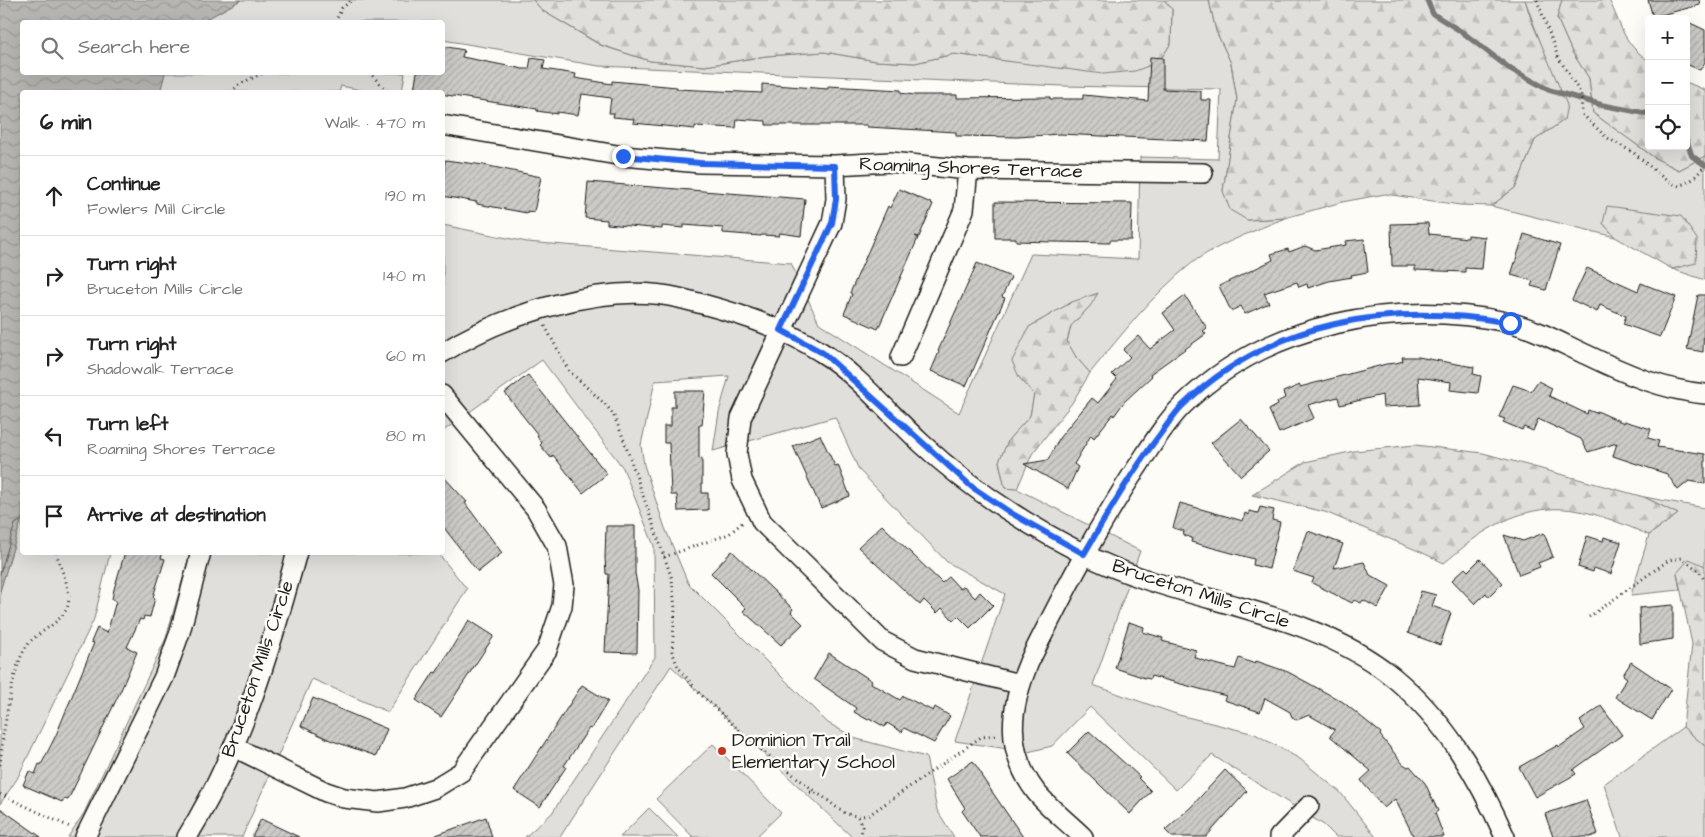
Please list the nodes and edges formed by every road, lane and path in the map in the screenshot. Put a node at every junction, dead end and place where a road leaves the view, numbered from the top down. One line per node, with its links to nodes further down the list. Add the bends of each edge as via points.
1 (352, 0): 3 (path, via 342,8)
2 (1537, 0): 10 (path, via 1558,57 1581,94 1582,114 1606,137 1679,186 1693,179)
3 (336, 20)
4 (259, 75): 6 (path)
5 (372, 75): 7 (path)
6 (233, 90)
7 (386, 90)
8 (445, 126): 9 (street, Roaming Shores Terrace, via 623,156 700,163)
9 (835, 166): 11 (street, Roaming Shores Terrace, via 890,162); 14 (street, via 836,199 832,223)
10 (1705, 166)
11 (968, 170): 12 (street, Roaming Shores Terrace); 16 (street, via 964,210)
12 (1203, 173)
13 (539, 308): 14 (street, Bruceton Mills Circle, via 619,294 675,297); 15 (street, Bruceton Mills Circle, via 478,333); 24 (path, via 548,335 569,371 613,414)
14 (781, 330): 19 (street, via 741,418 737,454 742,480); 20 (street, Bruceton Mills Circle, via 823,353 972,487)
15 (445, 351)
16 (901, 357)
17 (1705, 394): 20 (street, via 1653,383 1510,323 1469,315 1431,313 1360,317 1288,336 1213,379 1187,402 1152,444)
18 (445, 399): 29 (street, via 536,509 557,546 564,585 562,606 548,650 461,772 435,788 406,798 378,802 344,798)
19 (756, 512): 24 (path, via 729,534); 27 (street, via 762,522 882,642 916,658)
20 (1084, 554): 27 (street); 41 (street, Bruceton Mills Circle, via 1178,591 1315,631 1374,664 1414,696 1448,733 1488,800)
21 (57, 555): 30 (path, via 69,595 68,605 64,614 27,645 18,666)
22 (200, 555): 36 (street, via 180,632 164,677)
23 (296, 555): 29 (street, Bruceton Mills Circle, via 283,605)
24 (664, 557): 32 (path, via 672,579 675,609 672,651 678,668 698,692 755,745)
25 (1705, 582): 26 (path, via 1699,571 1682,558 1669,560)
26 (1589, 617)
27 (1019, 684): 28 (street, via 1012,713)
28 (1013, 734): 35 (path, via 981,737 869,815); 39 (street, via 1016,758 1036,792)
29 (234, 747): 37 (street, Bruceton Mills Circle)
30 (0, 765)
31 (810, 792): 32 (path)
32 (817, 793): 35 (path, via 835,809)
33 (0, 794): 36 (path)
34 (1309, 806): 40 (street)
35 (858, 817): 38 (path)
36 (85, 836)
37 (187, 837)
38 (861, 837)
39 (1083, 837)
40 (1279, 837)
41 (1505, 837)

